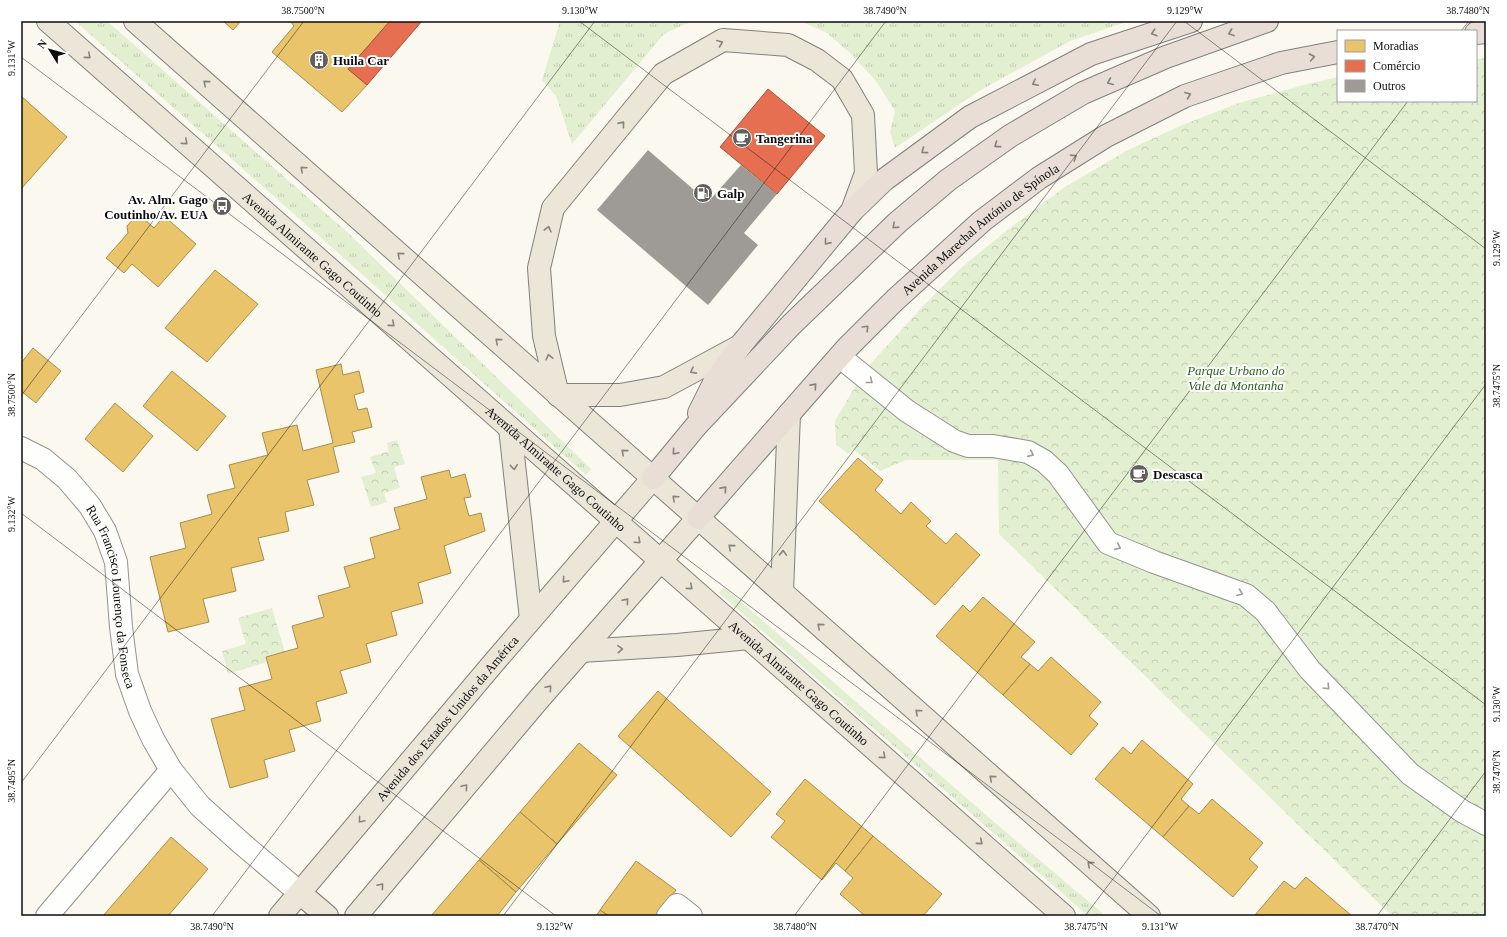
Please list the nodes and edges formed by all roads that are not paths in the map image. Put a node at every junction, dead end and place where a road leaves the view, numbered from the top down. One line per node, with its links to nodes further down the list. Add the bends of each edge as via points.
1 (48, 21): 12 (main road, Avenida Almirante Gago Coutinho, one-way to 12)
2 (135, 21): 9 (main road, one-way to 2)
3 (1191, 21): 6 (highway, one-way to 6, via 1091,54 970,117 884,180)
4 (1268, 21): 11 (highway, one-way to 11, via 1166,57 1084,93 1010,136 948,180 898,222 806,310)
5 (1337, 52): 8 (highway, Avenida Marechal António de Spínola, one-way to 5, via 895,300 982,221 1040,178 1106,136 1186,96 1281,63)
6 (852, 211): 7 (highway, one-way to 7); 9 (main road, one-way to 6, via 544,336 539,268 554,208 663,74 724,40 788,45 818,60 842,79 863,115 866,173)
7 (740, 346): 9 (main road, one-way to 9, via 664,386 620,394); 11 (highway, via 724,366 700,408)
8 (840, 357): 10 (highway, Avenida Marechal António de Spínola, one-way to 8); 23 (street, one-way to 23, via 907,411 954,440 968,446 993,446 1028,452 1044,461 1058,474 1108,543 1246,595 1265,611 1310,670 1410,774 1462,811)
9 (558, 395): 14 (main road, one-way to 9)
10 (789, 414): 15 (highway, Avenida Marechal António de Spínola, one-way to 10); 18 (main road, one-way to 10)
11 (696, 426): 14 (highway, one-way to 14)
12 (510, 428): 16 (main road, Avenida Almirante Gago Coutinho); 19 (main road, one-way to 19)
13 (21, 448): 22 (street, Rua Francisco Lourenço da Fonseca, via 43,459 67,478 90,506 105,532 116,562 127,674 140,711)
14 (653, 478): 15 (main road, one-way to 14); 16 (main road, Avenida dos Estados Unidos da América)
15 (698, 518): 17 (main road); 18 (main road, one-way to 15)
16 (616, 521): 17 (main road, Avenida Almirante Gago Coutinho, one-way to 17); 19 (main road, Avenida dos Estados Unidos da América, one-way to 19)
17 (661, 561): 20 (main road, Avenida Almirante Gago Coutinho, one-way to 20); 21 (main road, one-way to 17)
18 (782, 592): 32 (main road, one-way to 18)
19 (531, 619): 24 (main road, Avenida dos Estados Unidos da América, one-way to 24)
20 (749, 638): 21 (main road, one-way to 20); 31 (main road, Avenida Almirante Gago Coutinho, one-way to 31)
21 (581, 651): 28 (main road, one-way to 21)
22 (171, 770): 24 (street, Rua Francisco Lourenço da Fonseca, via 200,806); 25 (street)
23 (1486, 824)
24 (300, 893): 26 (main road, Avenida dos Estados Unidos da América); 27 (main road)
25 (47, 916)
26 (280, 916)
27 (327, 916)
28 (356, 916)
29 (668, 916): 30 (street, via 677,905)
30 (691, 916)
31 (1064, 916)
32 (1149, 916)

